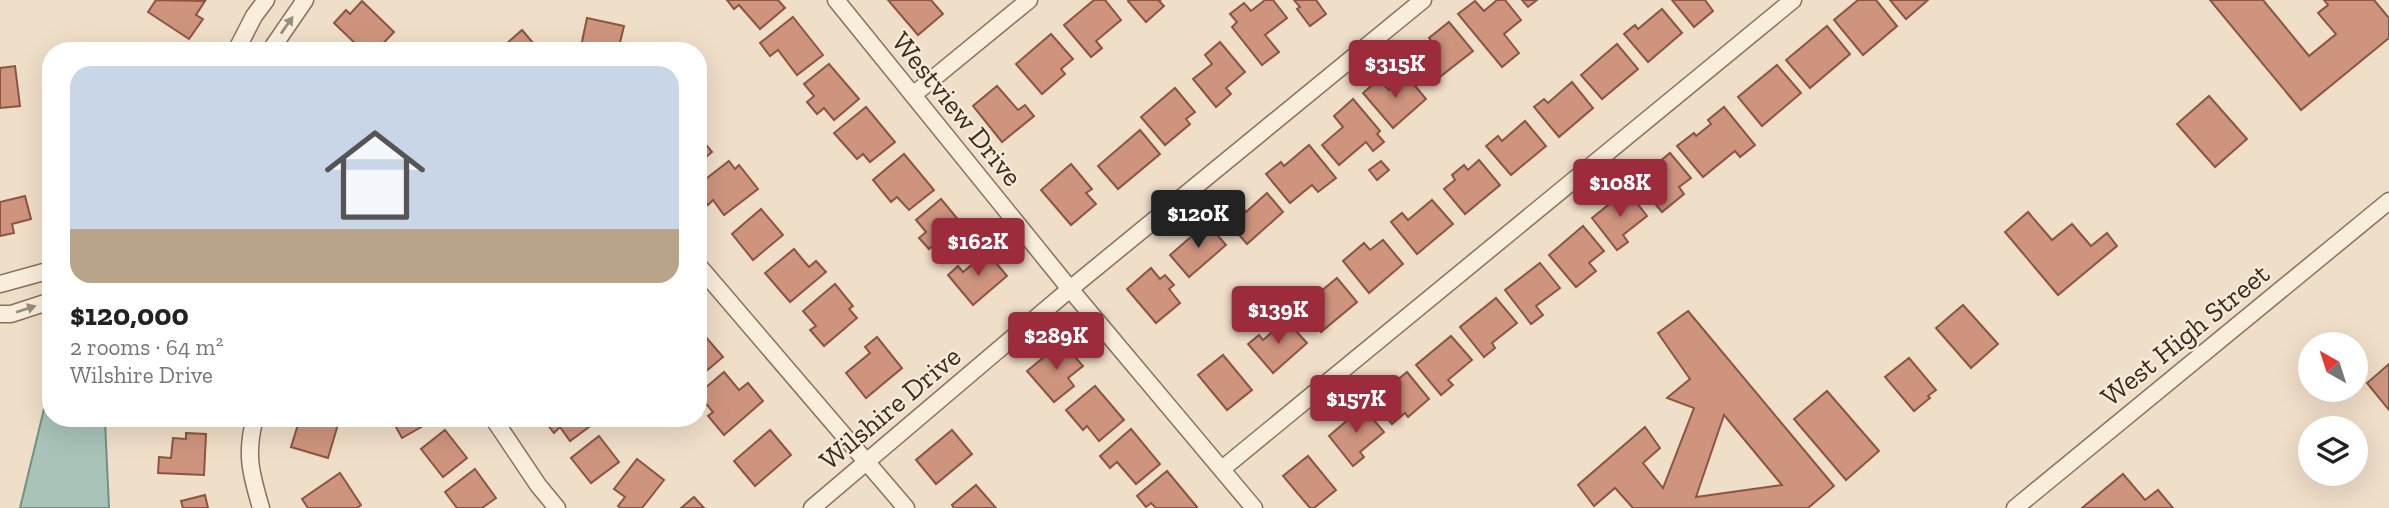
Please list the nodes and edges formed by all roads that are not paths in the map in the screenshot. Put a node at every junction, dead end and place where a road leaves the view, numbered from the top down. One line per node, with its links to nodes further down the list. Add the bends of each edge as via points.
1 (266, 0): 7 (street)
2 (305, 0): 8 (street, one-way to 2)
3 (836, 0): 9 (street, Westview Drive)
4 (1029, 0): 9 (street)
5 (1423, 0): 14 (street, Wilshire Drive)
6 (1793, 0): 20 (street)
7 (241, 42)
8 (276, 42)
9 (913, 95): 14 (street, Westview Drive)
10 (2389, 201): 26 (street, West High Street)
11 (42, 272): 13 (street)
12 (707, 275): 19 (street)
13 (0, 284)
14 (1070, 289): 19 (street, Wilshire Drive); 20 (street, Westview Drive)
15 (42, 303): 16 (street, one-way to 15)
16 (0, 314)
17 (253, 427): 21 (street, via 248,444 251,476)
18 (499, 427): 22 (street)
19 (868, 463): 23 (street, Wilshire Drive); 24 (street)
20 (1222, 469): 25 (street, Westview Drive)
21 (261, 508)
22 (556, 508)
23 (812, 508)
24 (906, 508)
25 (1254, 508)
26 (2015, 508)

